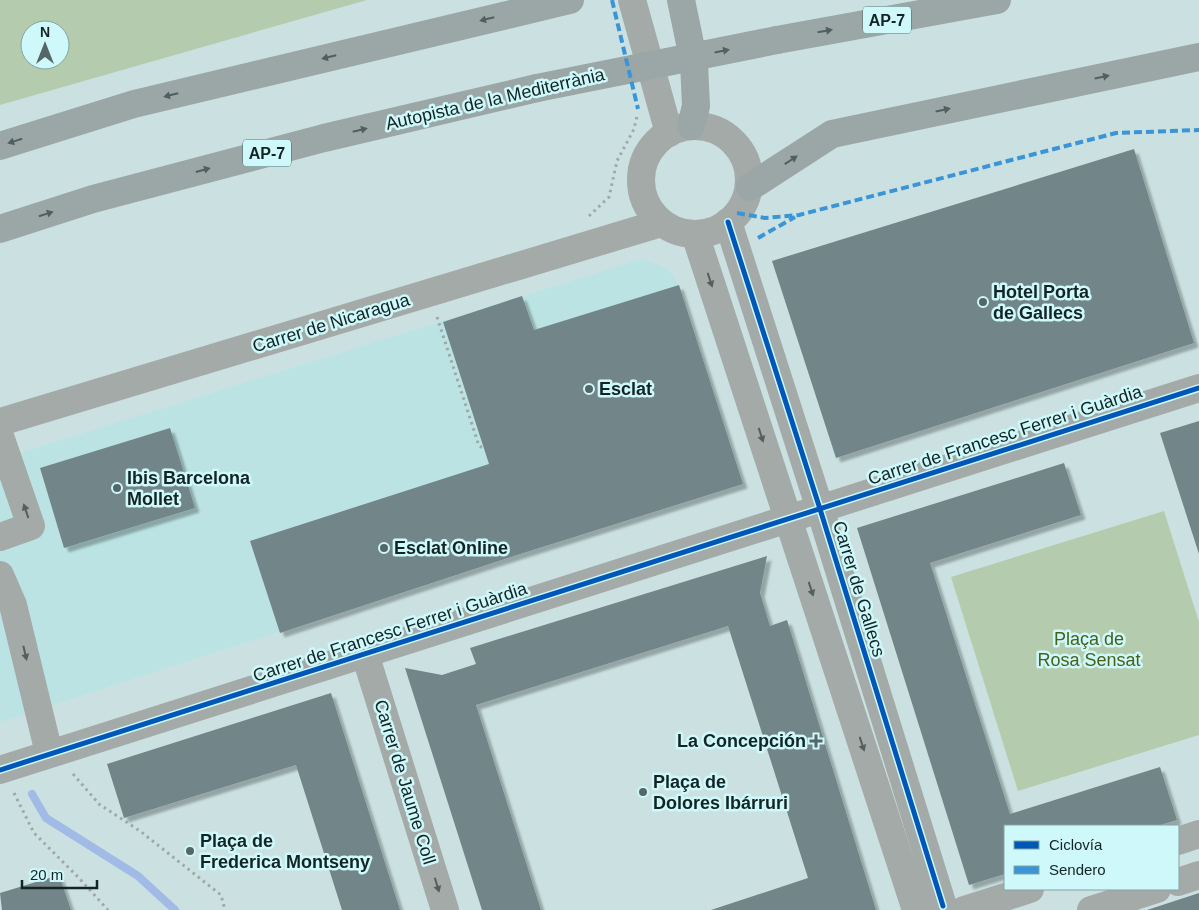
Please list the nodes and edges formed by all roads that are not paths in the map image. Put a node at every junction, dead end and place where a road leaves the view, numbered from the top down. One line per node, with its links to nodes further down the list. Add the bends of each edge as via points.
1 (570, 0): 7 (highway, one-way to 7, via 134,104)
2 (632, 0): 6 (street)
3 (681, 0): 6 (highway, via 694,63 696,106)
4 (997, 0): 11 (highway, Autopista de la Mediterrània / AP-7, one-way to 4, bridge, via 122,191 324,138 537,88)
5 (1199, 57): 8 (highway, one-way to 5, via 832,134)
6 (680, 129): 8 (street, via 717,130 734,142 748,167); 10 (street, via 658,140 642,166 641,185 645,203)
7 (0, 146)
8 (750, 187): 9 (street, via 744,205)
9 (728, 222): 12 (street, via 712,232); 17 (street, Carrer de Gallecs)
10 (661, 223): 12 (street); 14 (street, Carrer de Nicaragua)
11 (0, 229)
12 (695, 234): 18 (street, one-way to 18)
13 (1199, 388): 17 (street, Carrer de Francesc Ferrer i Guàrdia)
14 (0, 422)
15 (0, 436): 16 (street)
16 (6, 475): 19 (street, one-way to 16, via 31,526)
17 (820, 509): 18 (street, Carrer de Francesc Ferrer i Guàrdia); 30 (street, Carrer de Gallecs)
18 (788, 520): 21 (street, Carrer de Francesc Ferrer i Guàrdia); 32 (street, one-way to 32)
19 (0, 537)
20 (0, 575): 22 (street, one-way to 22, via 14,606)
21 (365, 654): 22 (street, Carrer de Francesc Ferrer i Guàrdia); 31 (street, Carrer de Jaume Coll, one-way to 31)
22 (59, 762): 23 (street, Carrer de Francesc Ferrer i Guàrdia)
23 (6, 779)
24 (1199, 834): 25 (street)
25 (1179, 841)
26 (1199, 875): 27 (street)
27 (1179, 882)
28 (1026, 890): 30 (street)
29 (1154, 890): 33 (street)
30 (946, 909)
31 (445, 910)
32 (916, 910)
33 (1091, 910)

